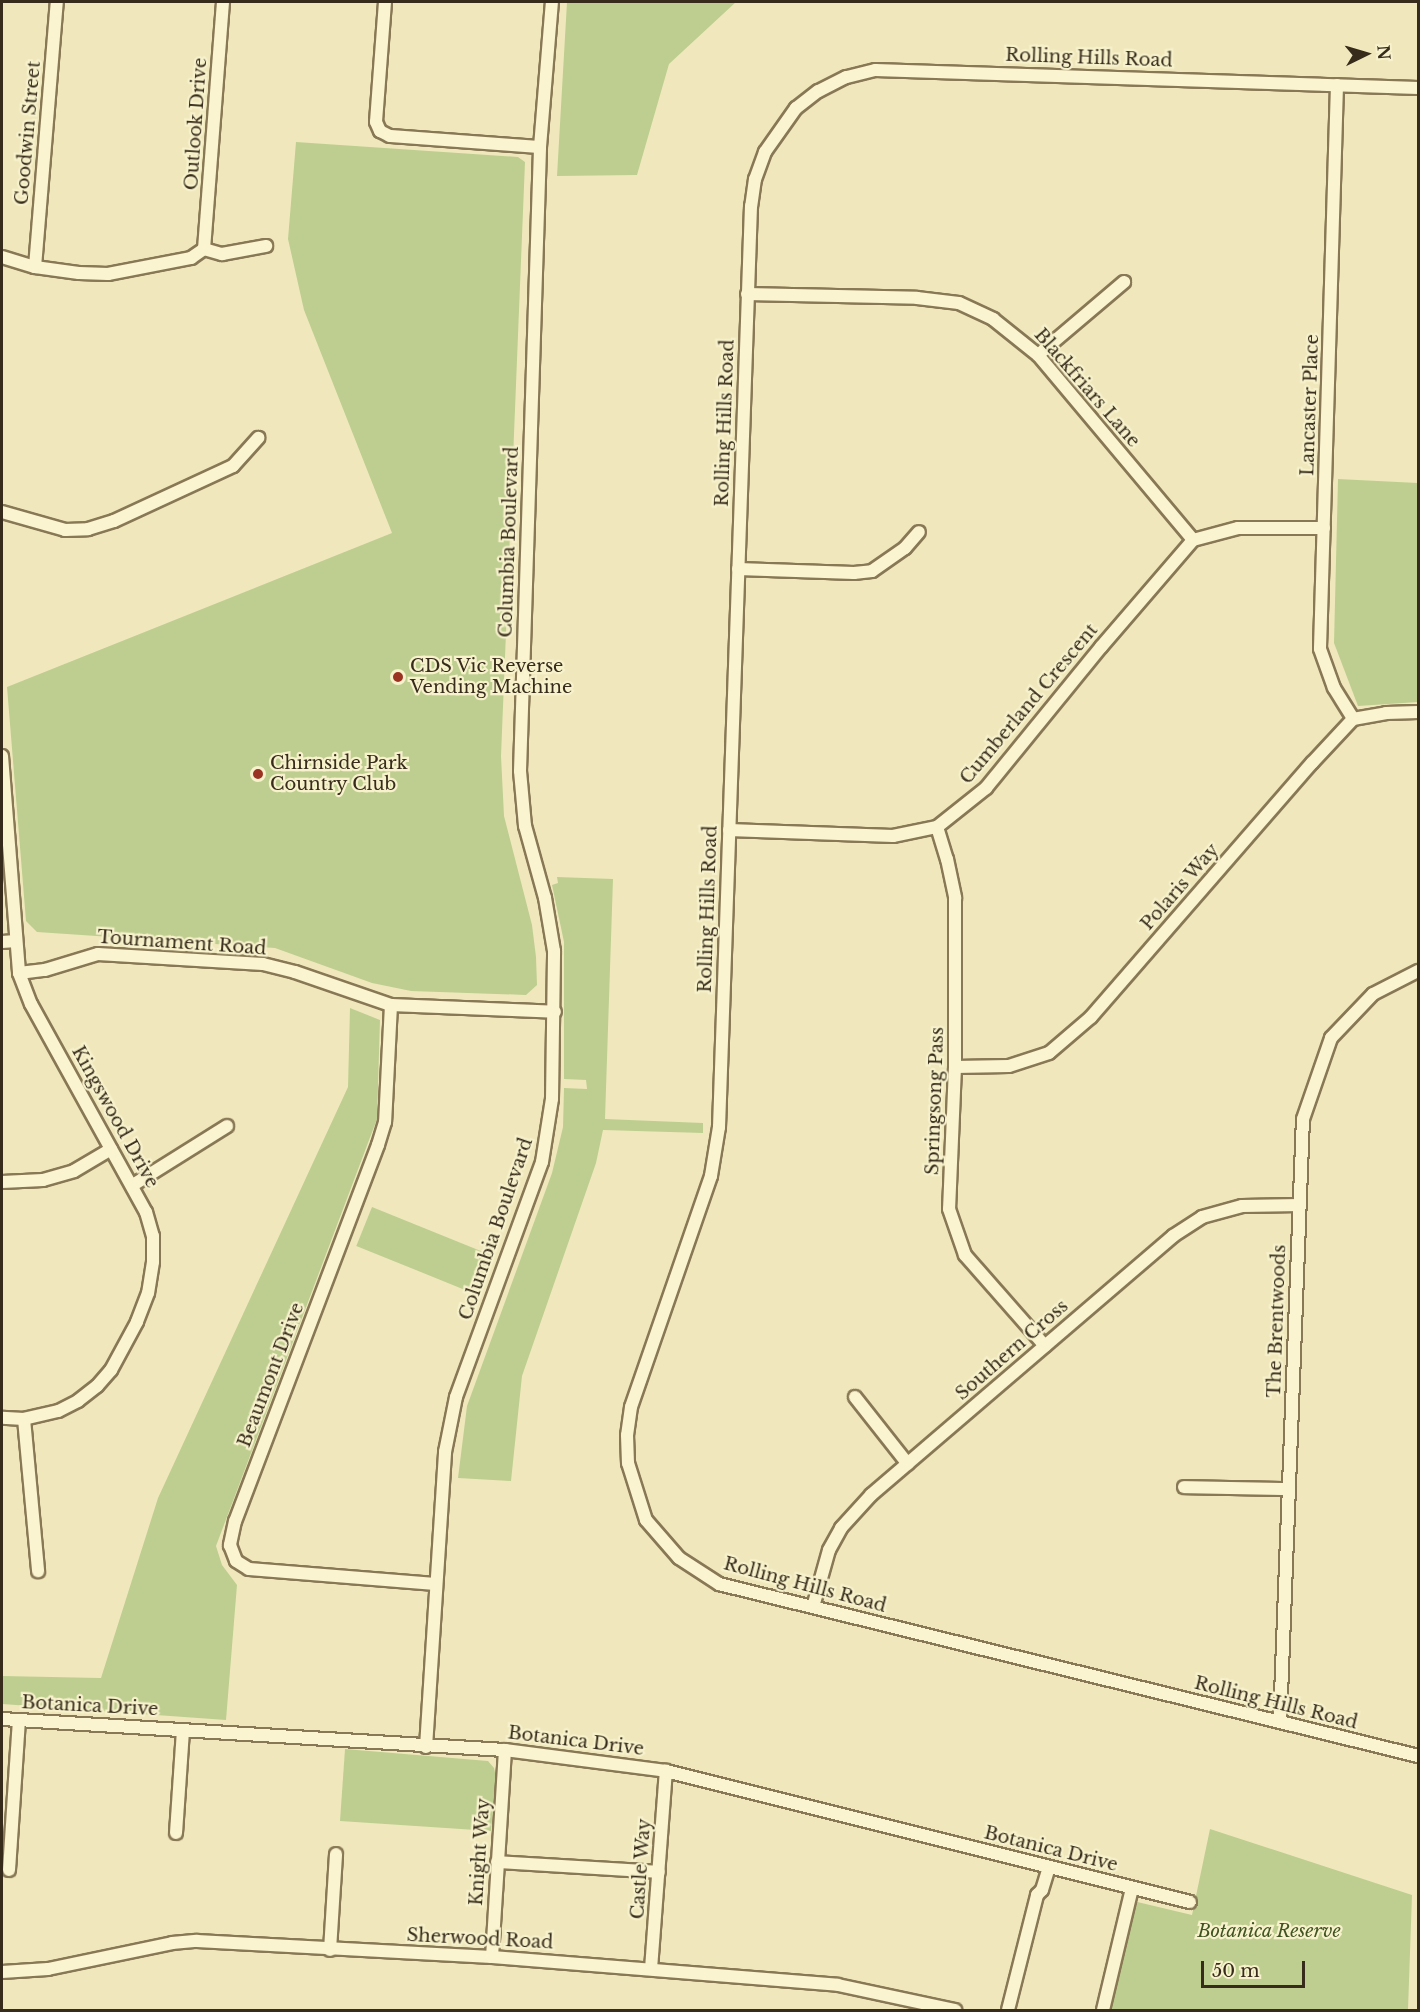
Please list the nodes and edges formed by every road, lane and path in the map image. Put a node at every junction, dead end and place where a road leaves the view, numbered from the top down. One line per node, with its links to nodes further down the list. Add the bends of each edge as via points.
1 (57, 2): 11 (street, Goodwin Street)
2 (223, 2): 9 (street, Outlook Drive)
3 (386, 2): 7 (street, via 376,122 380,131 390,136)
4 (552, 2): 7 (street, Columbia Boulevard)
5 (1337, 85): 6 (street, Rolling Hills Road); 13 (street, Rolling Hills Road, via 907,69 875,70 846,77 796,108 765,152 751,206); 17 (street, Lancaster Place)
6 (1419, 88)
7 (540, 147): 31 (street, Columbia Boulevard, via 520,771 525,826 545,898 554,951)
8 (266, 246): 9 (street, via 222,254)
9 (204, 249): 11 (street, via 191,258 108,274)
10 (2, 257): 11 (street)
11 (35, 267)
12 (1124, 282): 14 (street)
13 (747, 294): 14 (street, Blackfriars Lane, via 917,298 958,303 993,319); 20 (street, Rolling Hills Road)
14 (1038, 355): 19 (street, Blackfriars Lane)
15 (258, 438): 16 (street, via 233,466 114,521 88,529 65,530)
16 (2, 512)
17 (1324, 528): 19 (street, via 1238,528); 22 (street, Lancaster Place, via 1320,649 1335,688)
18 (918, 532): 20 (street, via 899,553 872,572)
19 (1193, 540): 24 (street, Cumberland Crescent, via 986,788)
20 (738, 569): 25 (street, Rolling Hills Road)
21 (1419, 712): 22 (street)
22 (1353, 719): 32 (street, Polaris Way, via 1091,1017 1049,1053 1009,1066)
23 (2, 756): 26 (street, Kingswood Drive)
24 (937, 827): 25 (street, Cumberland Crescent, via 893,836); 32 (street, Springsong Pass, via 955,898)
25 (729, 830): 47 (street, Rolling Hills Road, via 715,1153 711,1176 631,1407 628,1463 646,1520 679,1558 719,1584)
26 (16, 941): 27 (street); 29 (street, Kingswood Drive)
27 (2, 942)
28 (1419, 970): 37 (street, The Brentwoods, via 1373,994 1331,1038 1303,1119)
29 (19, 974): 30 (street, Tournament Road, via 98,954 263,964); 34 (street, Kingswood Drive, via 31,1004)
30 (391, 1005): 31 (street, Tournament Road); 46 (street, Beaumont Drive, via 385,1122 235,1521 230,1545 236,1561 249,1569)
31 (555, 1012): 46 (street, Columbia Boulevard, via 552,1099 542,1162 456,1397 445,1452)
32 (955, 1067): 38 (street, Springsong Pass, via 949,1209 966,1254)
33 (227, 1126): 36 (street)
34 (111, 1149): 35 (street, via 74,1171 43,1180); 36 (street, Kingswood Drive)
35 (2, 1182)
36 (134, 1185): 41 (street, Kingswood Drive, via 153,1236 148,1293 137,1322 111,1370 97,1386 58,1411)
37 (1300, 1205): 38 (street, Southern Cross, via 1242,1206 1202,1217 1173,1236); 44 (street, The Brentwoods)
38 (1045, 1346): 42 (street, Southern Cross)
39 (855, 1397): 42 (street)
40 (2, 1418): 41 (street, Kingswood Drive)
41 (24, 1419): 45 (street)
42 (908, 1464): 47 (street, Southern Cross, via 841,1528 829,1550)
43 (1184, 1487): 44 (street)
44 (1289, 1489): 50 (street, The Brentwoods)
45 (38, 1571)
46 (435, 1584): 52 (street, Columbia Boulevard)
47 (813, 1607): 50 (street, Rolling Hills Road)
48 (2, 1719): 49 (street, Botanica Drive)
49 (20, 1720): 51 (street, Botanica Drive); 60 (street)
50 (1280, 1722): 54 (street, Rolling Hills Road)
51 (183, 1730): 52 (street, Botanica Drive); 56 (street)
52 (426, 1747): 53 (street, Botanica Drive)
53 (505, 1750): 55 (street, Botanica Drive); 58 (street, Knight Way)
54 (1419, 1756)
55 (666, 1771): 59 (street, Botanica Drive); 61 (street, Castle Way)
56 (176, 1833)
57 (336, 1854): 64 (street)
58 (497, 1862): 61 (street); 65 (street, Knight Way)
59 (1048, 1867): 62 (street, Botanica Drive); 69 (street, via 1037,1895)
60 (9, 1870)
61 (658, 1872): 66 (street, Castle Way)
62 (1132, 1888): 63 (street, Botanica Drive); 70 (street, Botanica Drive)
63 (1190, 1902)
64 (330, 1950): 65 (street, Sherwood Road); 67 (street, Sherwood Road, via 184,1942 48,1969)
65 (492, 1957): 66 (street, Sherwood Road)
66 (651, 1969): 68 (street, Sherwood Road, via 838,1985)
67 (2, 1972)
68 (955, 2010)
69 (1008, 2010)
70 (1103, 2010)

